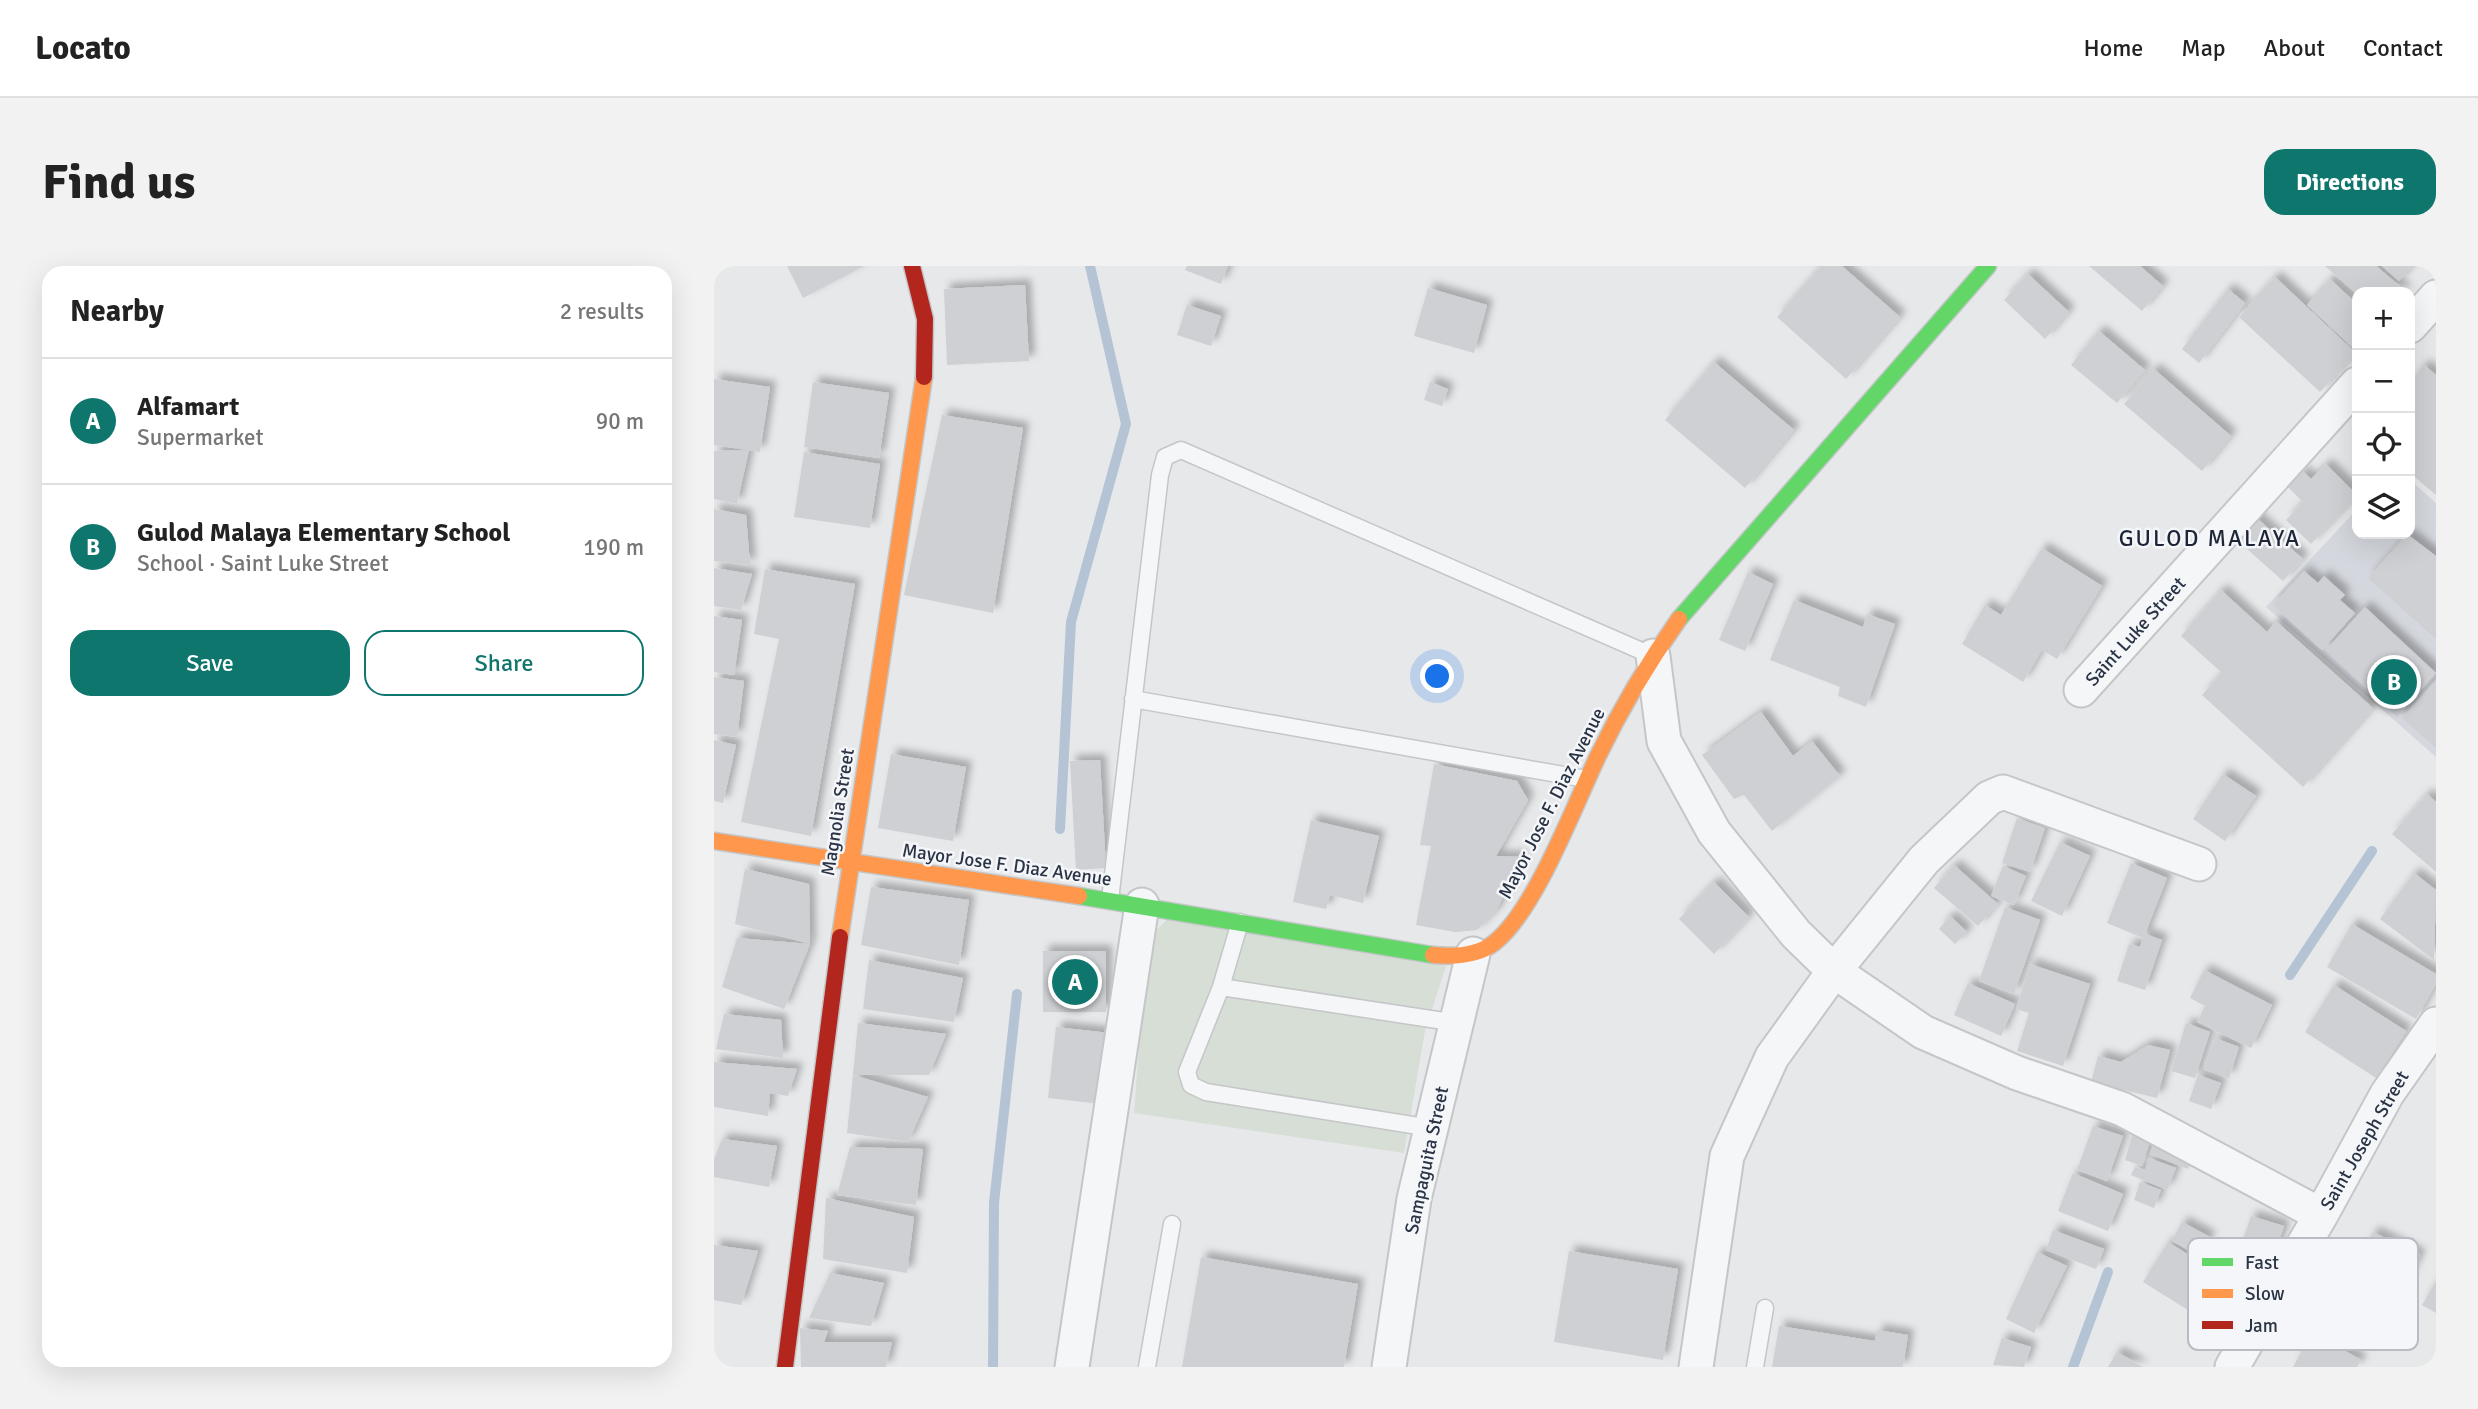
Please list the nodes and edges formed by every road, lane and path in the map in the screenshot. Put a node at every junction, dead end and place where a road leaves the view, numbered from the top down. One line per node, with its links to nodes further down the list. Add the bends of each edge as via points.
1 (912, 266): 11 (main road, Magnolia Street, via 924,322 921,411)
2 (1988, 266): 6 (main road, Mayor Jose F. Diaz Avenue, via 1688,607)
3 (2436, 297): 4 (street)
4 (2415, 320)
5 (2352, 390): 7 (street, Saint Luke Street)
6 (1653, 656): 8 (lane, via 1181,450 1165,457 1160,475); 9 (main road, Mayor Jose F. Diaz Avenue); 17 (street, via 1664,741 1714,832 1797,934)
7 (2081, 690)
8 (1133, 699): 9 (lane); 13 (lane)
9 (1588, 779): 16 (main road, Mayor Jose F. Diaz Avenue, via 1514,921 1494,943)
10 (714, 841): 11 (main road, Mayor Jose F. Diaz Avenue)
11 (850, 862): 13 (main road, Mayor Jose F. Diaz Avenue); 27 (main road, Magnolia Street)
12 (2199, 864): 17 (street, via 1997,793 1924,860)
13 (1110, 900): 14 (main road, Mayor Jose F. Diaz Avenue)
14 (1142, 905): 15 (main road, Mayor Jose F. Diaz Avenue); 28 (street)
15 (1240, 922): 16 (main road, Mayor Jose F. Diaz Avenue, via 1433,955); 18 (lane)
16 (1473, 954): 19 (street, Sampaguita Street)
17 (1834, 971): 22 (street, via 1923,1032 2018,1073 2122,1110); 31 (street, via 1772,1057 1727,1156)
18 (1221, 986): 19 (lane); 21 (lane, via 1187,1072 1192,1085 1206,1092)
19 (1457, 1023): 21 (street, Sampaguita Street)
20 (2436, 1024): 22 (street, Saint Joseph Street, via 2387,1094)
21 (1431, 1128): 30 (street, Sampaguita Street, via 1414,1199)
22 (2321, 1215): 24 (street, Saint Joseph Street)
23 (1172, 1224): 29 (lane)
24 (2308, 1238)
25 (1765, 1308): 32 (lane)
26 (2242, 1350): 33 (street, Saint Joseph Street)
27 (785, 1367)
28 (1072, 1367)
29 (1147, 1367)
30 (1388, 1367)
31 (1696, 1367)
32 (1755, 1367)
33 (2232, 1367)

